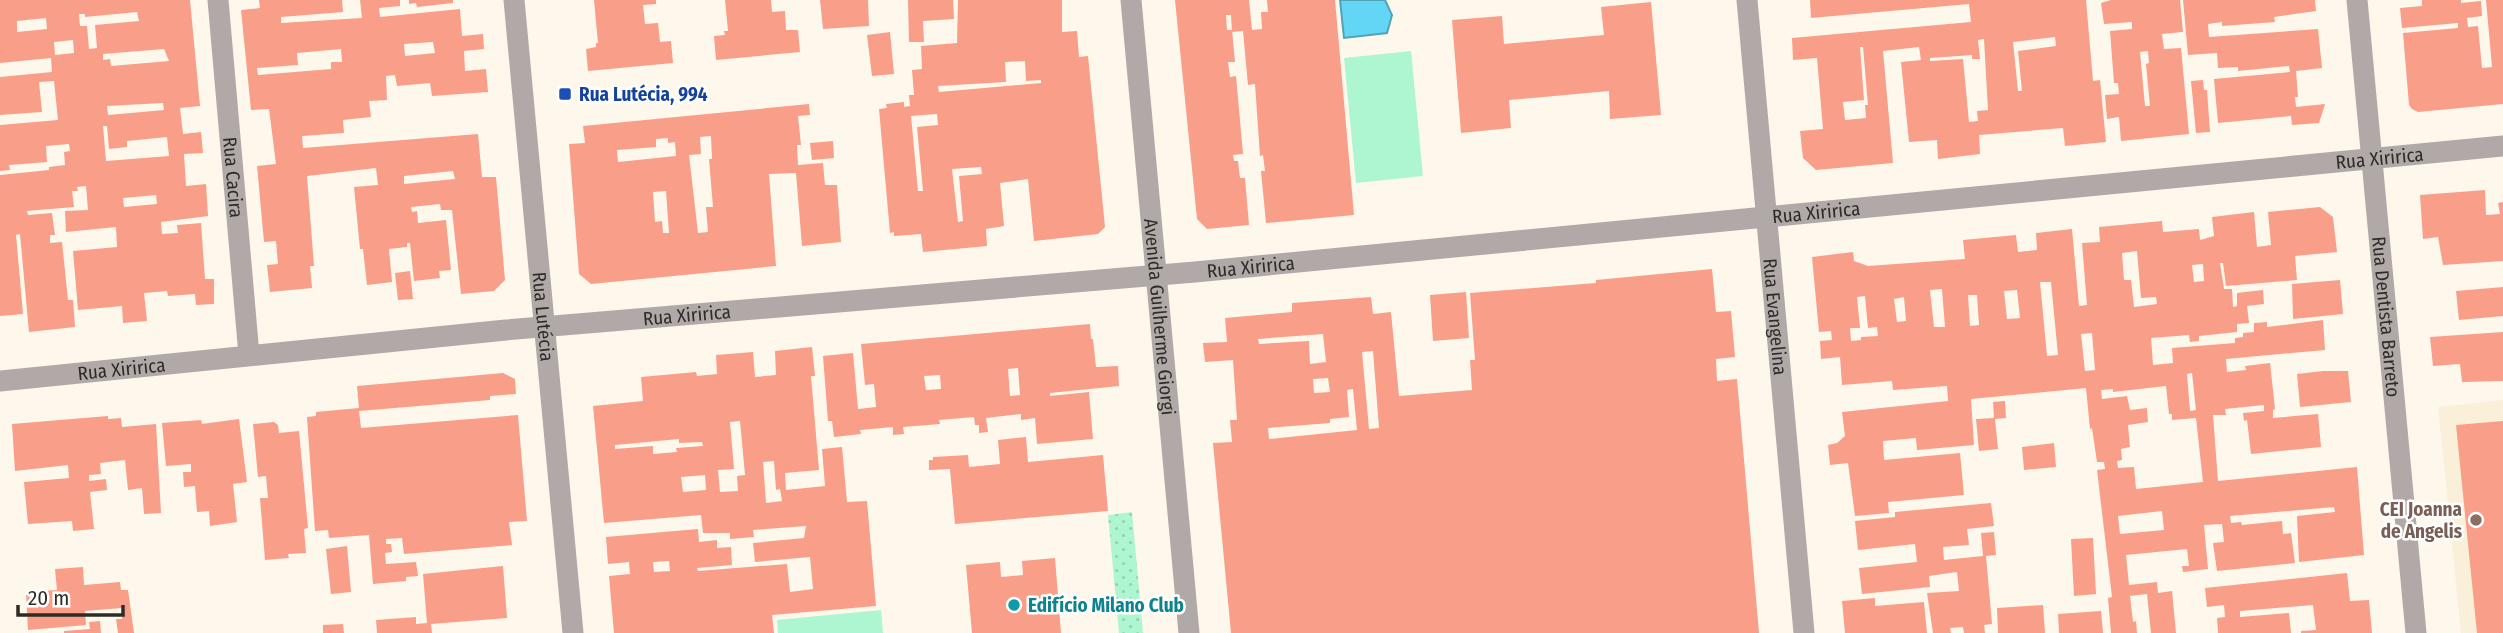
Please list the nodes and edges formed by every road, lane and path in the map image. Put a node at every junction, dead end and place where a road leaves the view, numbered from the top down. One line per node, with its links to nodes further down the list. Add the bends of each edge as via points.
1 (218, 0): 11 (street, Rua Cacira)
2 (514, 0): 10 (street, Rua Lutécia)
3 (1131, 0): 9 (street, Avenida Guilherme Giorgi)
4 (1747, 0): 8 (street, Rua Evangelina)
5 (2357, 0): 7 (street, Rua Dentista Barreto)
6 (2503, 146): 7 (street, Rua Xiririca)
7 (2371, 158): 8 (street, Rua Xiririca); 16 (street, Rua Dentista Barreto)
8 (1768, 217): 9 (street, Rua Xiririca); 15 (street, Rua Evangelina)
9 (1156, 276): 10 (street, Rua Xiririca); 14 (street, Avenida Guilherme Giorgi)
10 (545, 327): 11 (street, Rua Xiririca); 13 (street, Rua Lutécia)
11 (249, 355): 12 (street, Rua Xiririca)
12 (0, 381)
13 (572, 633)
14 (1189, 633)
15 (1804, 633)
16 (2416, 633)

